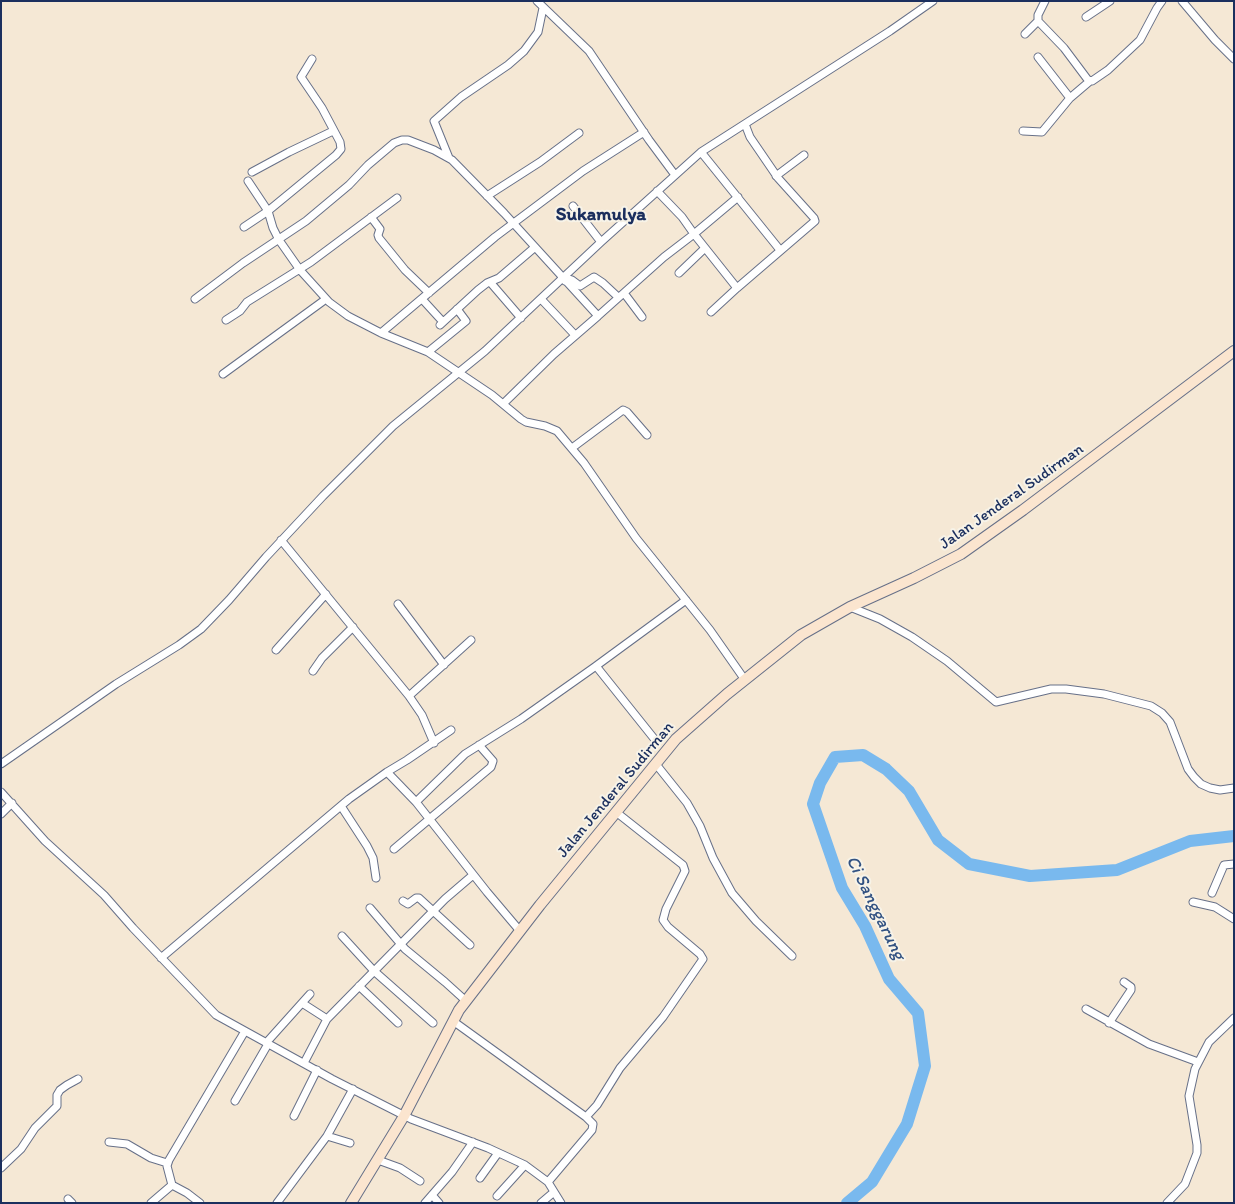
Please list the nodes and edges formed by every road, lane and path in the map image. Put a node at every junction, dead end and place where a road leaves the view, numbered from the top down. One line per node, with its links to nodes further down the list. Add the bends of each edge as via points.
1 (537, 1): 7 (street)
2 (933, 1): 16 (street)
3 (1045, 1): 9 (street)
4 (1110, 1): 8 (street)
5 (1162, 1): 14 (street, via 1140,40 1108,70)
6 (1182, 1): 13 (street)
7 (543, 8): 19 (street, via 589,51); 23 (street, via 538,32 524,51 461,96 434,121)
8 (1086, 17)
9 (1038, 21): 10 (street); 14 (street)
10 (1025, 34)
11 (1038, 57): 15 (street)
12 (312, 59): 17 (street, via 301,77)
13 (1234, 59)
14 (1090, 80): 15 (street)
15 (1070, 98): 18 (street, via 1042,132)
16 (745, 124): 21 (street); 26 (street)
17 (333, 131): 24 (street); 33 (street, via 340,142 339,152)
18 (1023, 131)
19 (644, 132): 25 (street); 35 (street, via 583,171)
20 (579, 133): 29 (street)
21 (701, 152): 25 (street); 31 (street)
22 (804, 155): 26 (street)
23 (449, 159): 29 (street); 38 (street, via 408,140 398,141 329,203)
24 (252, 172)
25 (675, 175): 28 (street)
26 (776, 176): 42 (street, via 815,221)
27 (248, 181): 33 (street)
28 (657, 191): 37 (street); 39 (street)
29 (487, 196): 35 (street)
30 (397, 198): 34 (street)
31 (738, 198): 37 (street); 42 (street)
32 (573, 206): 39 (street)
33 (268, 211): 36 (street); 38 (street)
34 (371, 217): 43 (street); 48 (street, via 380,229 379,238)
35 (513, 224): 40 (street); 48 (street)
36 (244, 227)
37 (694, 234): 41 (street); 49 (street)
38 (279, 240): 43 (street); 50 (street)
39 (601, 242): 45 (street)
40 (534, 248): 45 (street); 46 (street)
41 (705, 248): 44 (street); 47 (street)
42 (780, 250): 47 (street)
43 (300, 270): 51 (street); 59 (street, via 247,302)
44 (679, 273)
45 (564, 280): 49 (street, via 572,280 580,286 594,278); 53 (street); 56 (street)
46 (490, 282): 54 (street); 58 (street)
47 (737, 288): 55 (street)
48 (429, 293): 52 (street)
49 (621, 295): 56 (street); 57 (street)
50 (195, 299)
51 (326, 299): 60 (street, via 348,316); 65 (street)
52 (422, 299): 54 (street, via 441,323); 60 (street)
53 (541, 299): 58 (street); 61 (street)
54 (458, 309): 63 (street, via 466,321)
55 (711, 312)
56 (598, 316): 61 (street)
57 (642, 317)
58 (521, 318): 64 (street)
59 (226, 320)
60 (381, 333): 63 (street)
61 (575, 336): 66 (street)
62 (1234, 351): 73 (main road, Jalan Jenderal Sudirman, via 961,554)
63 (428, 352): 64 (street)
64 (459, 373): 66 (street); 69 (street, via 393,426)
65 (223, 374)
66 (503, 404): 68 (street, via 526,422 557,431)
67 (647, 435): 68 (street, via 623,410)
68 (572, 448): 71 (street, via 636,538)
69 (282, 540): 70 (street); 87 (street, via 200,629)
70 (326, 594): 74 (street); 76 (street)
71 (686, 600): 78 (street); 80 (street)
72 (398, 604): 77 (street)
73 (850, 607): 80 (main road, Jalan Jenderal Sudirman, via 801,635); 89 (street, via 880,618 912,637 996,702 1051,689 1066,689 1104,694 1151,706 1170,722 1188,769 1201,784 1220,790)
74 (353, 626): 79 (street); 81 (street)
75 (471, 640): 77 (street)
76 (276, 650)
77 (444, 664): 81 (street)
78 (596, 666): 83 (street); 85 (street)
79 (313, 671)
80 (745, 680): 86 (main road, Jalan Jenderal Sudirman, via 696,720)
81 (409, 696): 84 (street)
82 (452, 730): 84 (street)
83 (656, 741)
84 (434, 743): 88 (street)
85 (479, 745): 91 (street, via 465,754); 96 (street, via 493,761 491,767)
86 (655, 763): 94 (main road, Jalan Jenderal Sudirman); 111 (street, via 687,803 732,893)
87 (1, 764)
88 (388, 772): 91 (street); 93 (street)
89 (1234, 788)
90 (1, 792): 92 (street)
91 (416, 802): 96 (street)
92 (12, 803): 95 (street); 112 (street, via 45,841 104,895)
93 (341, 806): 100 (street, via 373,858); 112 (street)
94 (616, 812): 107 (main road, Jalan Jenderal Sudirman); 136 (street, via 683,865 685,871 663,920 702,959 663,1017 620,1068)
95 (1, 814)
96 (428, 818): 97 (street); 99 (street); 107 (street)
97 (394, 849)
98 (1234, 864): 101 (street, via 1224,865)
99 (473, 875): 105 (street); 107 (street)
100 (376, 878)
101 (1212, 893)
102 (403, 901): 105 (street, via 408,904 419,898)
103 (1193, 902): 106 (street, via 1215,907)
104 (370, 908): 109 (street)
105 (433, 910): 109 (street); 110 (street)
106 (1234, 919)
107 (520, 931): 117 (main road, Jalan Jenderal Sudirman)
108 (342, 936): 113 (street)
109 (401, 944): 113 (street); 117 (street)
110 (470, 945)
111 (792, 956)
112 (161, 958): 126 (street, via 216,1015)
113 (374, 971): 115 (street); 124 (street)
114 (1124, 982): 125 (street, via 1131,990)
115 (359, 986): 121 (street); 123 (street)
116 (310, 994): 118 (street)
117 (466, 1002): 122 (main road, Jalan Jenderal Sudirman)
118 (302, 1003): 121 (street); 127 (street)
119 (1086, 1009): 125 (street)
120 (1234, 1018): 128 (street, via 1209,1042)
121 (327, 1019): 129 (street)
122 (453, 1021): 135 (main road, Jalan Jenderal Sudirman); 136 (street)
123 (398, 1022)
124 (433, 1023)
125 (1109, 1023): 128 (street, via 1149,1044)
126 (245, 1031): 127 (street); 143 (street)
127 (267, 1044): 129 (street); 133 (street)
128 (1198, 1062): 161 (street, via 1189,1096 1197,1152 1185,1184)
129 (304, 1064): 130 (street)
130 (317, 1070): 132 (street); 134 (street)
131 (78, 1079): 145 (street, via 60,1090 56,1095 57,1106)
132 (353, 1088): 135 (street); 137 (street)
133 (235, 1101)
134 (294, 1116)
135 (404, 1116): 139 (street); 142 (main road, Jalan Jenderal Sudirman)
136 (586, 1117): 148 (street, via 592,1124 592,1130)
137 (329, 1133): 140 (street); 156 (street)
138 (109, 1142): 143 (street, via 127,1144 151,1158)
139 (473, 1142): 141 (street); 151 (street)
140 (350, 1143)
141 (498, 1153): 144 (street); 146 (street)
142 (380, 1156): 147 (street); 154 (main road, Jalan Jenderal Sudirman)
143 (168, 1163): 149 (street)
144 (525, 1165): 148 (street); 152 (street)
145 (1, 1168)
146 (480, 1178)
147 (420, 1181)
148 (548, 1182): 150 (street)
149 (172, 1185): 153 (street); 155 (street)
150 (554, 1192): 159 (street); 160 (street)
151 (433, 1194): 157 (street); 158 (street)
152 (497, 1196)
153 (196, 1201)
154 (352, 1202)
155 (151, 1203)
156 (277, 1203)
157 (426, 1203)
158 (439, 1203)
159 (541, 1203)
160 (561, 1203)
161 (1167, 1203)

